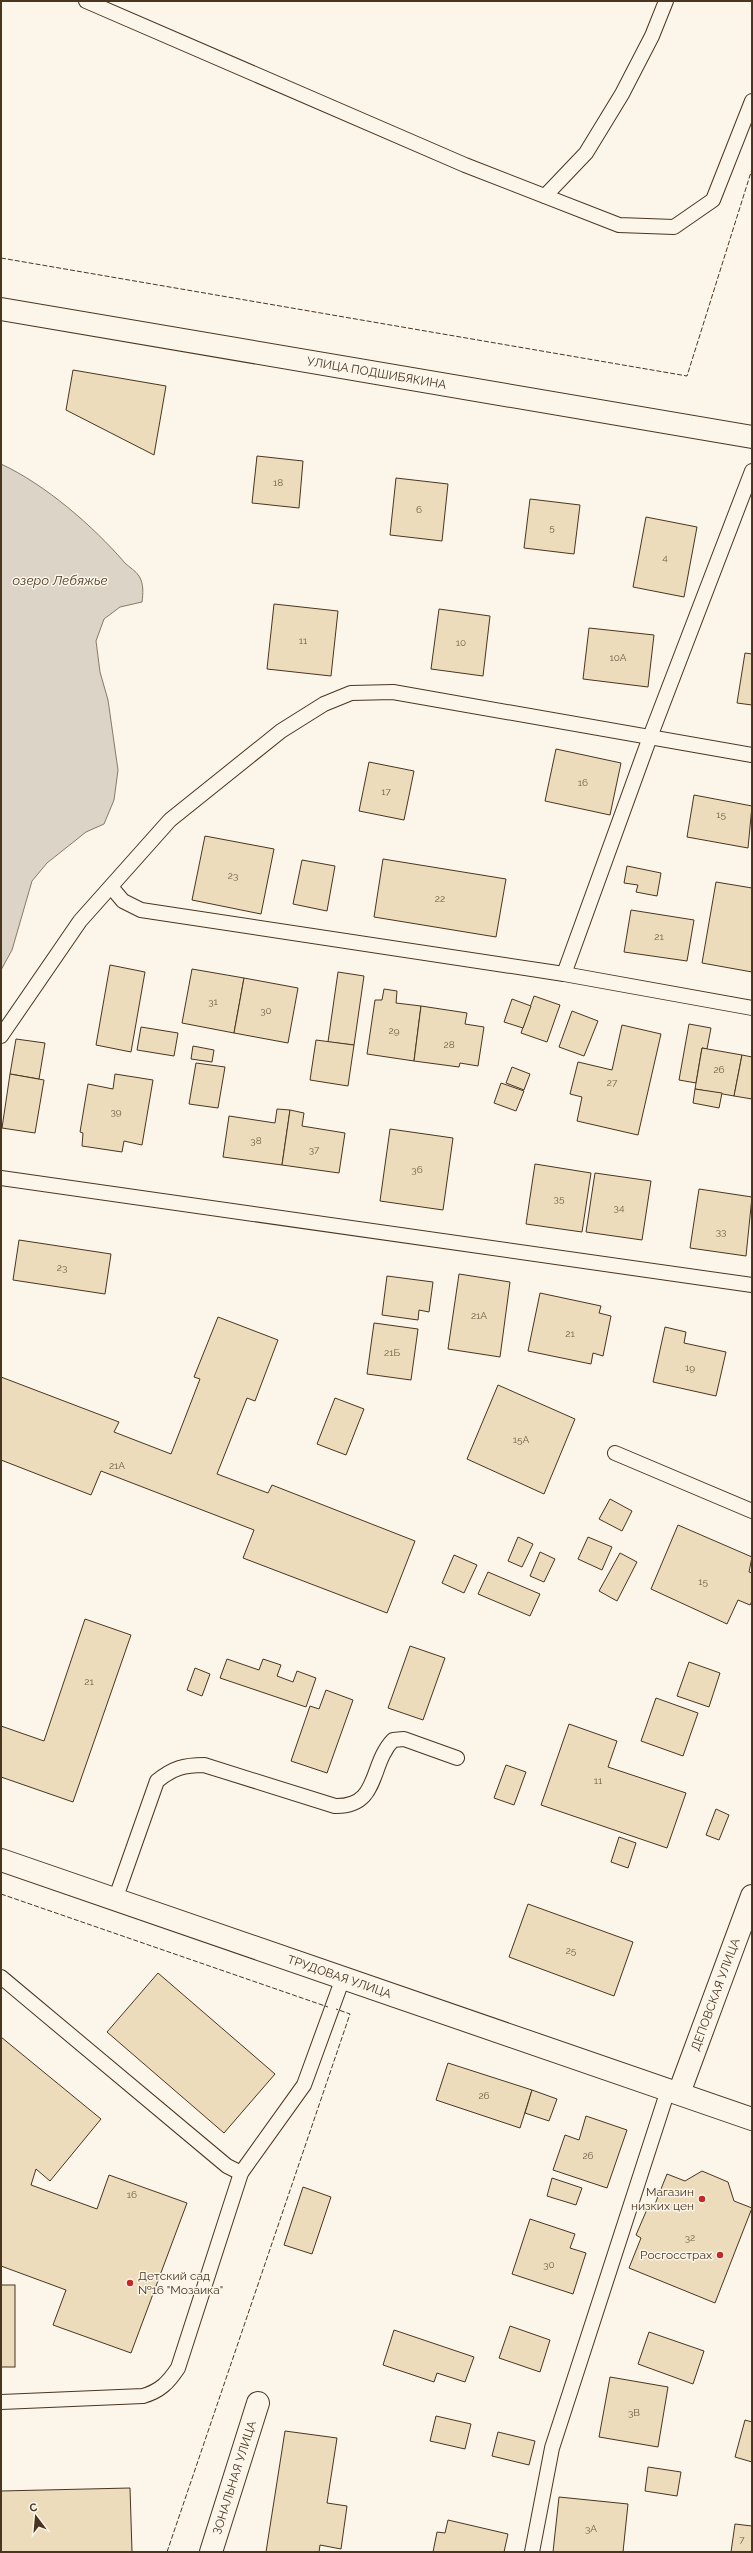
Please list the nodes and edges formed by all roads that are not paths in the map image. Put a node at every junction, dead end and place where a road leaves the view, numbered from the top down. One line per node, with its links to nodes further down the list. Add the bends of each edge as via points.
1 (86, 1): 4 (lane, via 458,162)
2 (666, 1): 4 (lane, via 652,36 622,94 586,153)
3 (752, 101): 4 (lane, via 713,200 674,227 618,225)
4 (546, 196)
5 (1, 309): 6 (street, УЛИЦА ПОДШИБЯКИНА)
6 (752, 437)
7 (752, 471): 8 (lane)
8 (650, 737): 9 (lane); 10 (lane, via 393,692 351,693 324,704 282,731 188,804 170,820); 11 (lane)
9 (752, 755)
10 (112, 888): 11 (lane, via 123,901 141,910); 13 (lane, via 80,922)
11 (564, 974): 12 (lane)
12 (752, 1008)
13 (1, 1036)
14 (1, 1178): 15 (lane)
15 (752, 1285)
16 (615, 1453): 17 (lane)
17 (752, 1511)
18 (457, 1758): 21 (lane, via 404,1739 393,1740 385,1749 369,1790 362,1800 349,1806 335,1806 204,1765 185,1765 171,1769 157,1781)
19 (2, 1866): 21 (street, ТРУДОВАЯ УЛИЦА)
20 (752, 1896): 24 (street, ДЕПОВСКАЯ УЛИЦА)
21 (115, 1900): 23 (street, ТРУДОВАЯ УЛИЦА)
22 (1, 1977): 26 (lane, via 227,2166)
23 (343, 1978): 24 (street, ТРУДОВАЯ УЛИЦА); 26 (lane, via 304,2085)
24 (673, 2092): 25 (street, ТРУДОВАЯ УЛИЦА); 30 (lane, via 552,2448)
25 (752, 2119)
26 (241, 2173): 27 (lane, via 178,2368 170,2381 157,2392 143,2396)
27 (1, 2402)
28 (258, 2403): 29 (street, ЗОНАЛЬНАЯ УЛИЦА)
29 (211, 2552)
30 (532, 2552)

